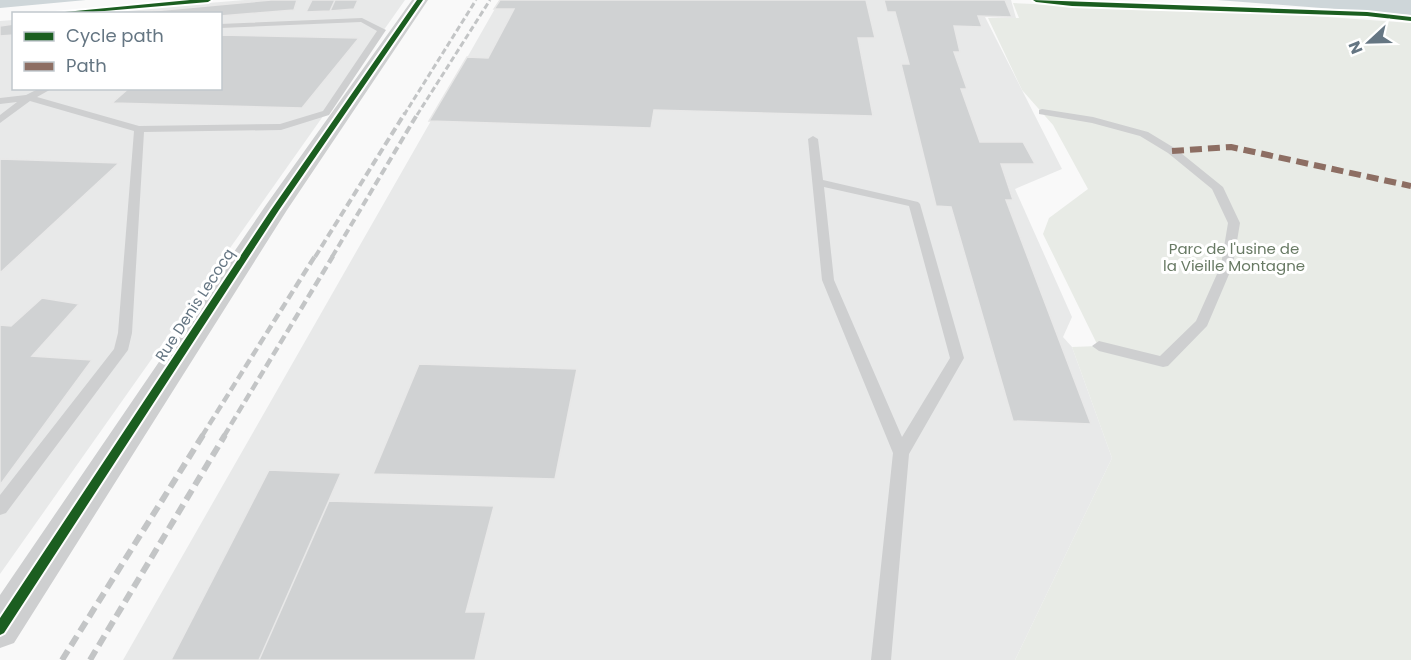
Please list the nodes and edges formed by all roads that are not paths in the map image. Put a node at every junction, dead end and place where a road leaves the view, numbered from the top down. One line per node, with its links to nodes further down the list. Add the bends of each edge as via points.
1 (420, 0): 14 (street, Rue Denis Lecocq, via 302,171)
2 (222, 26): 8 (lane, via 362,20 382,30 326,113 281,127)
3 (45, 90): 4 (lane)
4 (28, 99): 5 (lane); 7 (lane); 8 (lane)
5 (0, 101)
6 (1042, 112): 11 (lane, via 1144,134 1217,187 1234,223 1227,265 1203,323 1163,362)
7 (0, 120)
8 (139, 129): 13 (lane, via 121,350)
9 (813, 138): 10 (lane)
10 (818, 182): 12 (lane, via 828,280); 12 (lane, via 915,204 957,358)
11 (1099, 346)
12 (901, 453): 15 (lane)
13 (0, 508)
14 (0, 629)
15 (881, 660)

